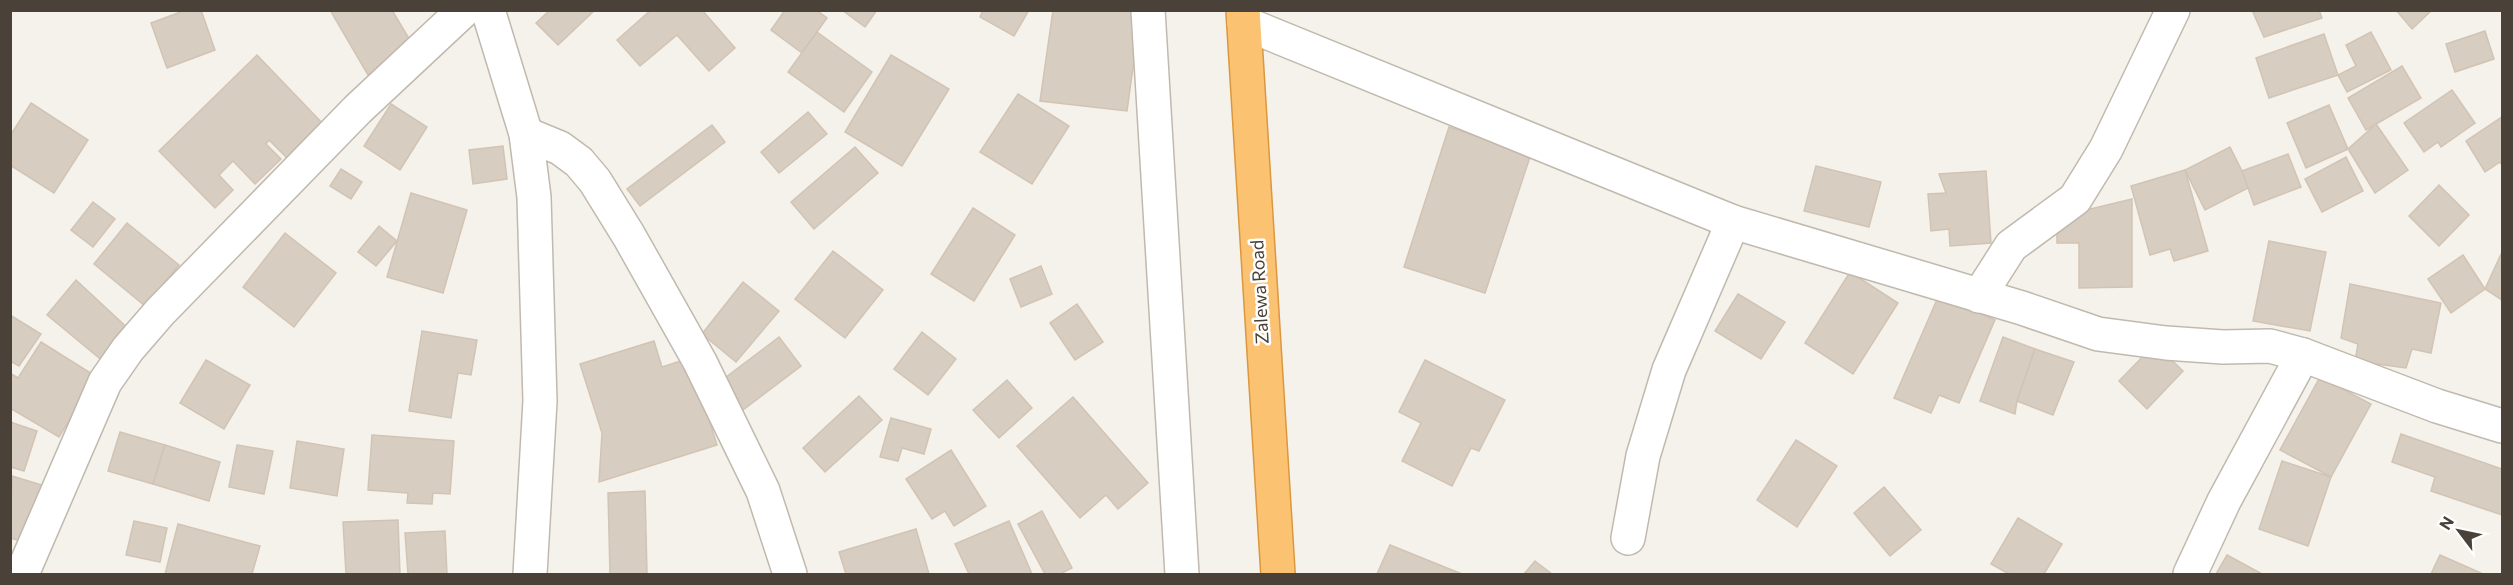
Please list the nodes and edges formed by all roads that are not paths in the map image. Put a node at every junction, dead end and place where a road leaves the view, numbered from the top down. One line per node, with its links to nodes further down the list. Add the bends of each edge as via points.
1 (464, 10): 12 (street, via 358,109 128,349 105,382)
2 (488, 10): 6 (street)
3 (1149, 10): 15 (street)
4 (2173, 10): 8 (street, via 2106,149 2075,199 2011,246)
5 (1244, 17): 7 (street); 16 (highway, Zalewa Road)
6 (526, 135): 13 (street, via 534,197 540,401); 14 (street, via 560,148 596,181 700,362 762,491)
7 (1733, 222): 8 (street); 11 (street, via 1669,370 1642,456)
8 (1979, 296): 9 (street, via 2098,334 2177,344 2270,346)
9 (2302, 356): 10 (street); 17 (street, via 2224,501)
10 (2502, 426)
11 (1628, 538)
12 (22, 574)
13 (530, 574)
14 (790, 574)
15 (1182, 574)
16 (1278, 574)
17 (2190, 574)

